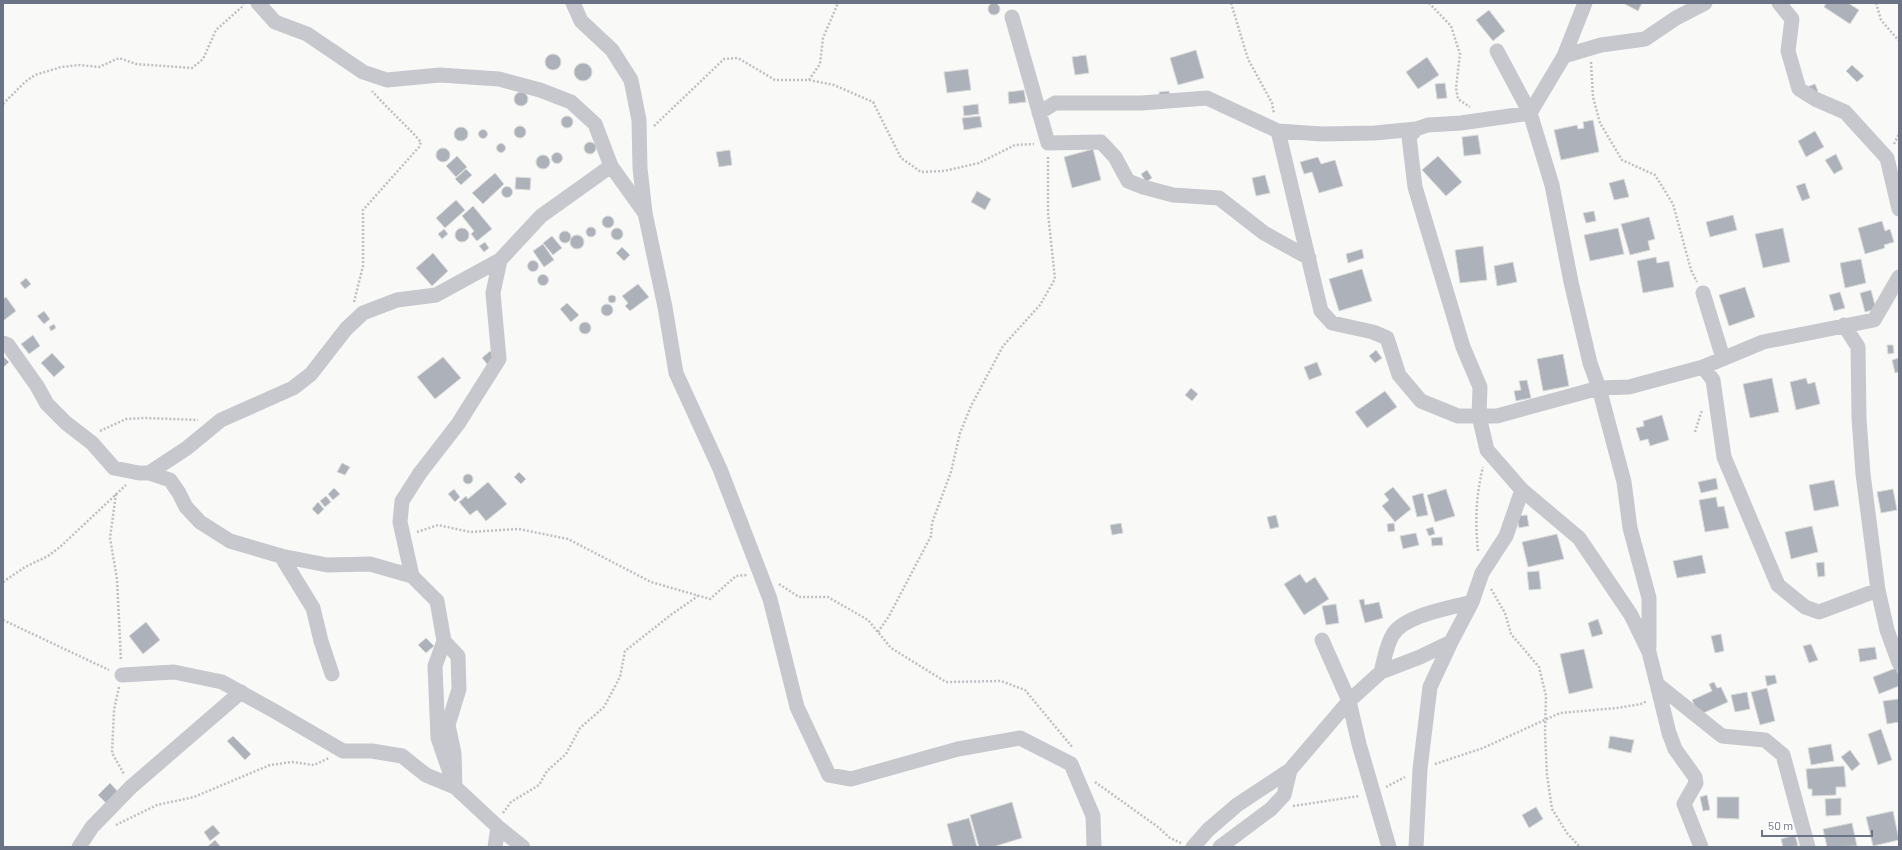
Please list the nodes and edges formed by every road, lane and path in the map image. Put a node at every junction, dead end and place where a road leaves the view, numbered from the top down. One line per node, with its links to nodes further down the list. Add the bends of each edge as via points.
1 (246, 3): 18 (path, via 216,30 203,59 192,68 136,64 119,58 99,67 61,66 35,75)
2 (258, 3): 16 (street, via 275,22 307,34)
3 (573, 3): 24 (street, via 581,21 612,50 631,80 639,120)
4 (838, 3): 17 (path, via 823,38 820,64)
5 (1231, 3): 23 (path, via 1248,59 1272,103)
6 (1429, 3): 21 (path, via 1452,26 1460,54 1456,88 1458,99)
7 (1585, 3): 15 (street)
8 (1705, 3): 13 (street, via 1676,18 1645,39)
9 (1779, 3): 27 (street, via 1792,19 1788,51 1799,89 1814,99 1845,112 1887,158)
10 (1876, 3): 12 (path, via 1881,20)
11 (1012, 17): 19 (street)
12 (1899, 41)
13 (1591, 48): 15 (street); 32 (path, via 1593,97 1600,123 1622,160 1655,175 1673,204 1691,270)
14 (1497, 51): 20 (street)
15 (1564, 56): 20 (street)
16 (363, 72): 26 (street, via 387,80 440,75 499,79 540,90 571,102 595,124); 34 (path, via 370,88 421,142 363,210 362,266)
17 (809, 80): 24 (path, via 775,80 738,58 724,58); 25 (path, via 834,85 873,102 901,158 921,172 944,171 979,163 1015,145)
18 (3, 104)
19 (1039, 113): 23 (street, via 1055,103 1142,103 1207,98); 25 (street)
20 (1530, 113): 21 (street); 38 (street, via 1552,185 1590,363)
21 (1489, 119): 22 (street, via 1461,124 1428,125)
22 (1416, 129): 23 (street, via 1322,134); 39 (street, via 1409,137 1416,187 1463,347 1480,386)
23 (1278, 131): 29 (street)
24 (639, 140): 28 (street)
25 (1048, 143): 29 (street, via 1100,142 1115,157 1128,180 1173,195 1219,198 1264,233); 56 (path, via 1048,212 1055,279 1040,305 1004,346 971,406 960,433 951,472 932,523 930,536 889,616)
26 (611, 166): 28 (street); 30 (street, via 541,216)
27 (1899, 209)
28 (645, 213): 49 (street, via 676,373 720,469)
29 (1309, 258): 39 (street, via 1321,311 1332,323 1373,332 1387,338 1398,375 1421,401 1458,416)
30 (500, 260): 34 (street, via 436,295 397,300 363,313); 46 (street, via 493,293 499,359 458,424 402,501 400,522)
31 (1899, 277): 33 (street, via 1874,320)
32 (1703, 294): 36 (street)
33 (1844, 325): 36 (street, via 1763,342); 52 (street, via 1858,347 1861,450)
34 (346, 329): 40 (street, via 311,374 293,388)
35 (3, 342): 41 (street, via 8,345 47,404)
36 (1723, 358): 37 (street)
37 (1703, 367): 38 (street, via 1630,388); 52 (street, via 1713,380 1724,456 1778,585 1806,607 1819,612)
38 (1599, 388): 39 (street, via 1497,416); 60 (street, via 1624,482 1630,528 1650,598)
39 (1479, 416): 42 (street)
40 (221, 420): 41 (path, via 126,419); 43 (street, via 187,448)
41 (85, 438): 43 (street, via 114,468)
42 (1487, 450): 44 (street); 48 (path, via 1478,489 1475,526)
43 (144, 473): 45 (path); 47 (street, via 170,480 186,507 200,522 230,541)
44 (1522, 490): 48 (street, via 1506,536); 60 (street, via 1579,538 1631,615)
45 (116, 494): 51 (path, via 60,547); 64 (path, via 110,538 117,579)
46 (403, 536): 50 (street); 53 (path, via 438,526 470,532 519,529 568,539 651,582)
47 (281, 556): 50 (street, via 327,565 370,564); 63 (street, via 313,608)
48 (1482, 573): 54 (street); 70 (path, via 1505,613 1511,634 1539,667 1546,696)
49 (761, 575): 53 (path, via 736,576 710,599); 56 (path, via 798,597 828,597 868,620); 86 (street, via 770,599 798,707 829,775 851,779 958,749 1020,738 1071,764 1093,816)
50 (412, 576): 58 (street, via 437,601)
51 (3, 582)
52 (1878, 590): 61 (street, via 1887,630)
53 (698, 596): 81 (path, via 625,651 620,677 604,707 580,728 566,754 547,771 540,785 510,802)
54 (1472, 602): 59 (street); 62 (street, via 1407,622 1392,635)
55 (3, 620): 64 (path)
56 (878, 632): 72 (path, via 891,648 946,682 1001,680 1025,690)
57 (1322, 640): 69 (street)
58 (444, 641): 65 (street, via 458,656); 68 (street, via 435,666)
59 (1451, 642): 62 (street); 73 (street, via 1430,687)
60 (1649, 652): 66 (street)
61 (1899, 663)
62 (1381, 672): 69 (street)
63 (332, 674)
64 (122, 675): 67 (street, via 174,672 222,682); 76 (path, via 114,710 112,753)
65 (459, 678): 68 (street); 77 (street, via 459,689 448,725 454,753)
66 (1659, 689): 70 (path, via 1641,704 1560,713); 91 (street, via 1675,749 1695,777 1696,783 1684,804); 92 (street, via 1722,736 1765,740 1783,755)
67 (241, 692): 71 (street); 76 (street)
68 (436, 700): 77 (street, via 438,738)
69 (1349, 701): 74 (street); 78 (street)
70 (1545, 721): 73 (path, via 1484,748); 90 (path, via 1547,775 1552,809 1567,833)
71 (343, 751): 77 (street, via 372,751 402,756 426,775); 80 (path, via 314,765 292,762 270,764 194,797 157,805)
72 (1075, 751)
73 (1420, 769): 78 (path); 89 (street)
74 (1290, 770): 79 (street, via 1284,796); 82 (street, via 1237,805)
75 (1091, 776): 82 (path, via 1095,782 1170,838)
76 (131, 787): 83 (street, via 92,827)
77 (455, 787): 81 (street)
78 (1373, 794): 79 (path); 88 (street)
79 (1271, 810): 87 (street)
80 (115, 826)
81 (498, 827): 84 (street); 85 (street)
82 (1188, 845)
83 (79, 847)
84 (495, 847)
85 (522, 847)
86 (1094, 847)
87 (1220, 847)
88 (1389, 847)
89 (1416, 847)
90 (1580, 847)
91 (1701, 847)
92 (1808, 847)

